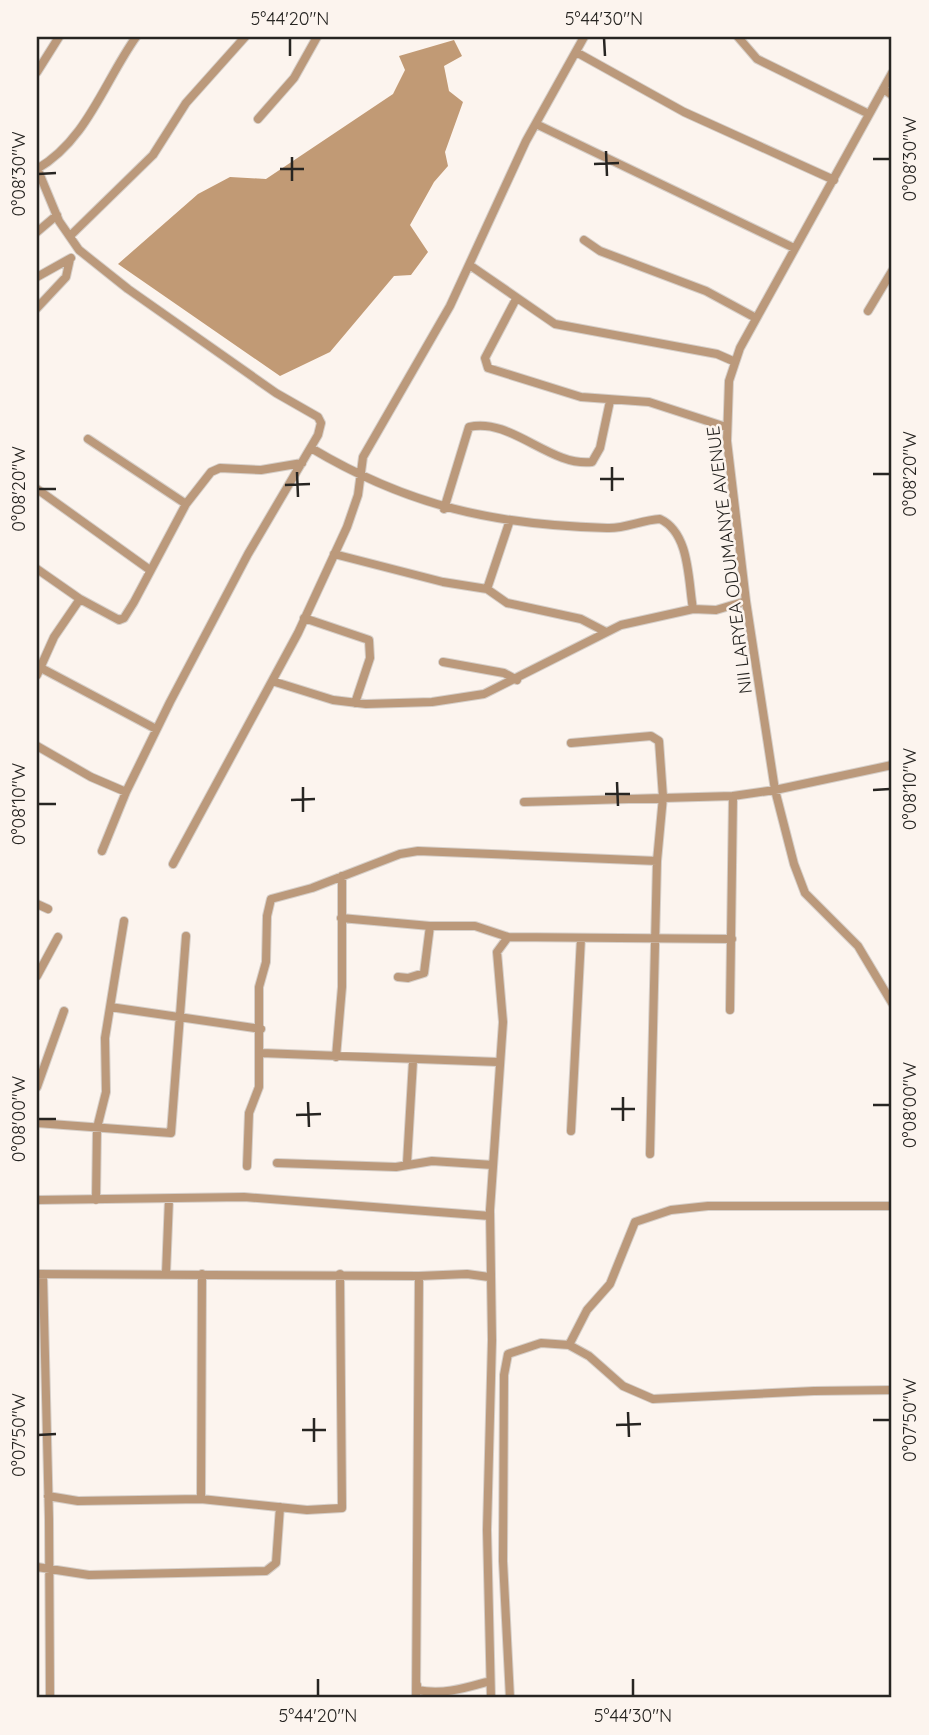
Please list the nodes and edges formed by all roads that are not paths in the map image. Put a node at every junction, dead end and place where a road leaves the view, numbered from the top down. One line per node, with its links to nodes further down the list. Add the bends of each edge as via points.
1 (58, 37): 8 (street)
2 (136, 37): 15 (street, via 74,138 58,157)
3 (245, 37): 19 (street, via 186,103 153,155)
4 (317, 37): 13 (street, via 293,78)
5 (584, 37): 7 (street)
6 (738, 37): 12 (street, via 757,59)
7 (576, 52): 14 (street); 16 (street, via 684,112)
8 (37, 72)
9 (892, 73): 10 (street, NII LARYEA ODUMANYE AVENUE)
10 (883, 89): 11 (street); 12 (street, NII LARYEA ODUMANYE AVENUE)
11 (892, 95)
12 (869, 114): 16 (street, NII LARYEA ODUMANYE AVENUE)
13 (258, 119)
14 (536, 124): 21 (street); 24 (street)
15 (37, 168): 17 (street)
16 (834, 180): 21 (street, NII LARYEA ODUMANYE AVENUE)
17 (57, 215): 18 (street); 19 (street)
18 (37, 232)
19 (70, 236): 22 (street)
20 (584, 240): 30 (street, via 600,251 706,291)
21 (794, 248): 30 (street, NII LARYEA ODUMANYE AVENUE)
22 (79, 250): 23 (street); 35 (street, via 276,393 318,417 321,430)
23 (70, 259): 26 (street); 28 (street, via 65,277)
24 (471, 266): 27 (street); 37 (street, via 363,457)
25 (892, 271): 29 (street)
26 (37, 277)
27 (516, 299): 31 (street, via 555,324 717,354); 32 (street, via 485,358 488,368 581,397)
28 (37, 307)
29 (869, 311)
30 (754, 317): 31 (street, NII LARYEA ODUMANYE AVENUE)
31 (733, 361): 33 (street, NII LARYEA ODUMANYE AVENUE)
32 (610, 401): 33 (street, via 649,402); 40 (street, via 600,448 592,462 548,451 501,430 469,427)
33 (726, 427): 47 (street, NII LARYEA ODUMANYE AVENUE)
34 (88, 439): 39 (street)
35 (310, 448): 36 (street); 37 (street)
36 (302, 463): 39 (street, via 261,470 215,469); 56 (street, via 248,554)
37 (360, 475): 40 (street); 42 (street, via 358,495)
38 (37, 489): 44 (street)
39 (186, 504): 44 (street)
40 (444, 509): 41 (street)
41 (510, 520): 45 (street); 48 (street, via 609,528 648,519 666,522 681,544)
42 (334, 554): 45 (street); 49 (street)
43 (37, 569): 46 (street)
44 (150, 570): 46 (street, via 124,618 113,618)
45 (486, 589): 50 (street, via 507,603 581,619)
46 (80, 599): 52 (street)
47 (747, 601): 48 (street, via 716,610); 60 (street, NII LARYEA ODUMANYE AVENUE)
48 (693, 608): 50 (street)
49 (304, 618): 54 (street); 55 (street, via 369,640 370,658)
50 (606, 632): 53 (street)
51 (443, 662): 53 (street, via 504,673)
52 (39, 671): 56 (street)
53 (517, 680): 55 (street, via 484,694 432,702)
54 (272, 681): 55 (street); 67 (street)
55 (355, 703)
56 (156, 729): 61 (street)
57 (571, 743): 63 (street, via 655,736)
58 (37, 746): 61 (street, via 91,778)
59 (892, 765): 60 (street)
60 (775, 790): 62 (street); 82 (street, NII LARYEA ODUMANYE AVENUE, via 805,893 858,946)
61 (126, 792): 65 (street)
62 (733, 796): 63 (street); 79 (street)
63 (663, 797): 64 (street); 66 (street)
64 (524, 802)
65 (102, 851)
66 (657, 861): 68 (street, via 418,851); 78 (street)
67 (173, 864)
68 (342, 876): 71 (street); 87 (street, via 271,899 266,962 258,987)
69 (37, 904): 70 (street)
70 (48, 909)
71 (341, 918): 73 (street); 89 (street, via 342,987)
72 (124, 921): 83 (street)
73 (430, 926): 76 (street, via 475,926); 81 (street, via 424,974)
74 (187, 936): 86 (street)
75 (58, 937): 80 (street)
76 (508, 937): 77 (street); 91 (street, via 497,952 503,1006)
77 (581, 937): 78 (street); 95 (street)
78 (655, 937): 79 (street); 96 (street)
79 (732, 939): 84 (street)
80 (37, 976)
81 (398, 977)
82 (892, 1003)
83 (110, 1007): 86 (street); 94 (street, via 104,1048 106,1092)
84 (730, 1010)
85 (64, 1011): 92 (street)
86 (182, 1018): 87 (street); 94 (street, via 171,1133)
87 (261, 1029): 88 (street)
88 (261, 1053): 89 (street); 100 (street, via 259,1087 249,1113)
89 (335, 1057): 90 (street)
90 (413, 1061): 91 (street); 98 (street)
91 (498, 1062): 99 (street)
92 (37, 1087)
93 (37, 1123): 94 (street)
94 (97, 1128): 103 (street)
95 (571, 1131)
96 (650, 1154)
97 (277, 1163): 98 (street, via 396,1167)
98 (407, 1163): 99 (street)
99 (493, 1165): 105 (street)
100 (247, 1166)
101 (169, 1199): 103 (street); 105 (street, via 244,1197); 107 (street)
102 (37, 1200): 103 (street)
103 (96, 1200)
104 (892, 1206): 112 (street, via 708,1206 671,1210 635,1222 610,1284 587,1310)
105 (491, 1216): 111 (street)
106 (40, 1274): 107 (street); 113 (street)
107 (166, 1274): 108 (street)
108 (202, 1274): 109 (street); 118 (street)
109 (340, 1274): 110 (street); 119 (street, via 342,1508)
110 (419, 1276): 111 (street); 123 (street)
111 (489, 1277): 122 (street, via 493,1287 487,1530)
112 (569, 1345): 114 (street, via 589,1356 623,1387 653,1399); 127 (street, via 541,1343 508,1354 505,1362 503,1561)
113 (41, 1360): 115 (street)
114 (892, 1390)
115 (47, 1437): 116 (street); 117 (street)
116 (37, 1439)
117 (48, 1496): 118 (street); 121 (street)
118 (201, 1499): 119 (street)
119 (280, 1507): 121 (street, via 276,1563 266,1572 89,1575)
120 (37, 1567): 121 (street)
121 (50, 1569): 124 (street)
122 (490, 1681): 123 (street, via 432,1693 417,1690); 126 (street)
123 (416, 1682): 125 (street)
124 (50, 1698)
125 (416, 1698)
126 (491, 1698)
127 (510, 1698)

